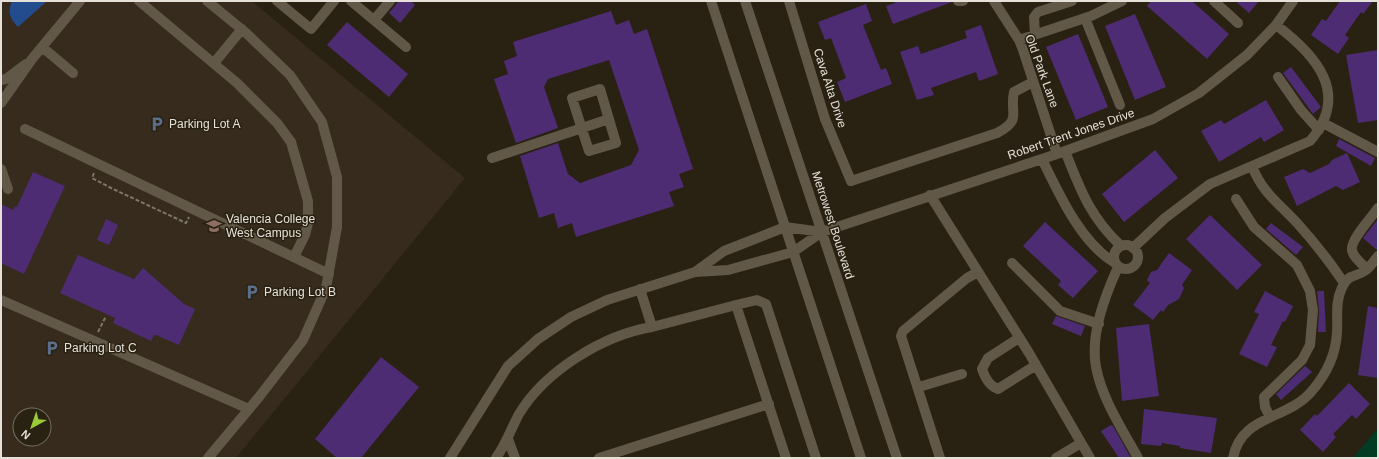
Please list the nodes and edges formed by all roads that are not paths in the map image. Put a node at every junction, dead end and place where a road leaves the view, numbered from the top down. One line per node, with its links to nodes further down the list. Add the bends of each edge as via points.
1 (80, 1): 26 (street)
2 (139, 1): 29 (street)
3 (207, 1): 23 (street)
4 (277, 1): 5 (street, via 311,30)
5 (334, 1)
6 (351, 1): 20 (street)
7 (390, 1): 20 (street)
8 (711, 1): 50 (street)
9 (745, 1): 51 (street, Metrowest Boulevard)
10 (789, 1): 33 (street, Cava Alta Drive, via 825,119 851,181 997,133 1008,127 1014,118 1014,92)
11 (958, 1): 12 (street)
12 (963, 1)
13 (994, 1): 25 (street, Old Park Lane)
14 (1072, 1): 24 (street, via 1038,12 1034,17)
15 (1122, 1): 18 (street)
16 (1214, 1): 21 (street)
17 (1294, 1): 22 (street, Robert Trent Jones Drive)
18 (1105, 5): 19 (street)
19 (1085, 18): 24 (street); 35 (street)
20 (374, 20): 27 (street)
21 (1238, 23)
22 (1276, 25): 37 (street, via 1296,40 1320,68 1330,100); 41 (street, Robert Trent Jones Drive, via 1247,55 1199,93 1153,119)
23 (242, 29): 29 (street); 62 (street, via 290,75 322,122 337,177 337,227)
24 (1035, 35): 25 (street)
25 (1019, 40): 33 (street, Old Park Lane)
26 (42, 47): 28 (street); 30 (street)
27 (406, 47)
28 (32, 59): 32 (street); 34 (street)
29 (214, 63): 56 (street, via 246,92 291,142 308,201 308,223)
30 (73, 73)
31 (1278, 77): 37 (street, via 1301,110)
32 (1, 80)
33 (1033, 82): 41 (street, Old Park Lane)
34 (1, 103)
35 (1120, 105)
36 (609, 119): 38 (street); 38 (street, via 616,143 589,151); 38 (street, via 600,89 572,98)
37 (1321, 127): 40 (street); 44 (street, via 1310,141)
38 (581, 128): 42 (street)
39 (25, 129): 56 (street)
40 (1378, 152)
41 (1061, 153): 43 (street, Robert Trent Jones Drive); 52 (street, Old Park Lane, via 1084,200 1103,227)
42 (492, 158)
43 (1042, 159): 47 (street, Robert Trent Jones Drive); 58 (street, via 1058,192 1084,234 1104,257)
44 (1252, 166): 53 (street, via 1210,184 1165,218); 63 (street, via 1258,182 1316,243)
45 (1, 169): 46 (street)
46 (8, 189)
47 (930, 195): 51 (street, Robert Trent Jones Drive); 61 (street)
48 (1236, 199): 75 (street, via 1254,226 1297,265 1310,291 1313,310 1310,345 1302,360 1264,397)
49 (1378, 208): 59 (street, via 1353,240 1351,248)
50 (785, 227): 51 (street, Robert Trent Jones Drive); 54 (street); 60 (street, via 724,251)
51 (822, 232): 54 (street, Robert Trent Jones Drive); 86 (street, Metrowest Boulevard)
52 (1121, 246): 53 (street, via 1128,245); 58 (street, via 1114,255)
53 (1134, 248): 58 (street, via 1138,256 1134,266 1125,269)
54 (794, 252): 60 (street, via 728,270); 85 (street)
55 (1378, 256): 59 (street)
56 (294, 257): 62 (street)
57 (1012, 263): 67 (street, via 1060,311)
58 (1117, 265): 67 (street)
59 (1367, 269): 63 (street, via 1350,276)
60 (695, 272): 64 (street)
61 (978, 272): 69 (street); 72 (street, via 903,330 901,336)
62 (329, 274): 74 (street, via 326,288 302,340)
63 (1344, 283): 75 (street, via 1337,304 1335,351 1323,376 1310,393 1292,408)
64 (640, 289): 68 (street); 79 (street, via 607,300 573,316 538,339 508,366)
65 (1, 300): 74 (street)
66 (736, 305): 68 (street); 73 (street); 84 (street, via 757,300 766,304)
67 (1099, 324): 90 (street, via 1095,336 1096,366 1109,406)
68 (652, 328): 76 (street, via 638,330 594,347 556,373 537,391 519,414)
69 (1020, 338): 70 (street); 70 (street, via 988,358 982,369 986,378 998,389)
70 (1036, 365): 77 (street)
71 (962, 374): 72 (street)
72 (919, 387): 87 (street)
73 (769, 404): 82 (street); 83 (street)
74 (249, 409): 78 (street)
75 (1270, 417): 91 (street, via 1249,428 1242,436)
76 (508, 438): 80 (street); 81 (street)
77 (1082, 443): 88 (street); 89 (street)
78 (208, 458)
79 (450, 458)
80 (496, 458)
81 (515, 458)
82 (599, 458)
83 (786, 458)
84 (816, 458)
85 (861, 458)
86 (897, 458)
87 (940, 458)
88 (1056, 458)
89 (1090, 458)
90 (1138, 458)
91 (1232, 458)

